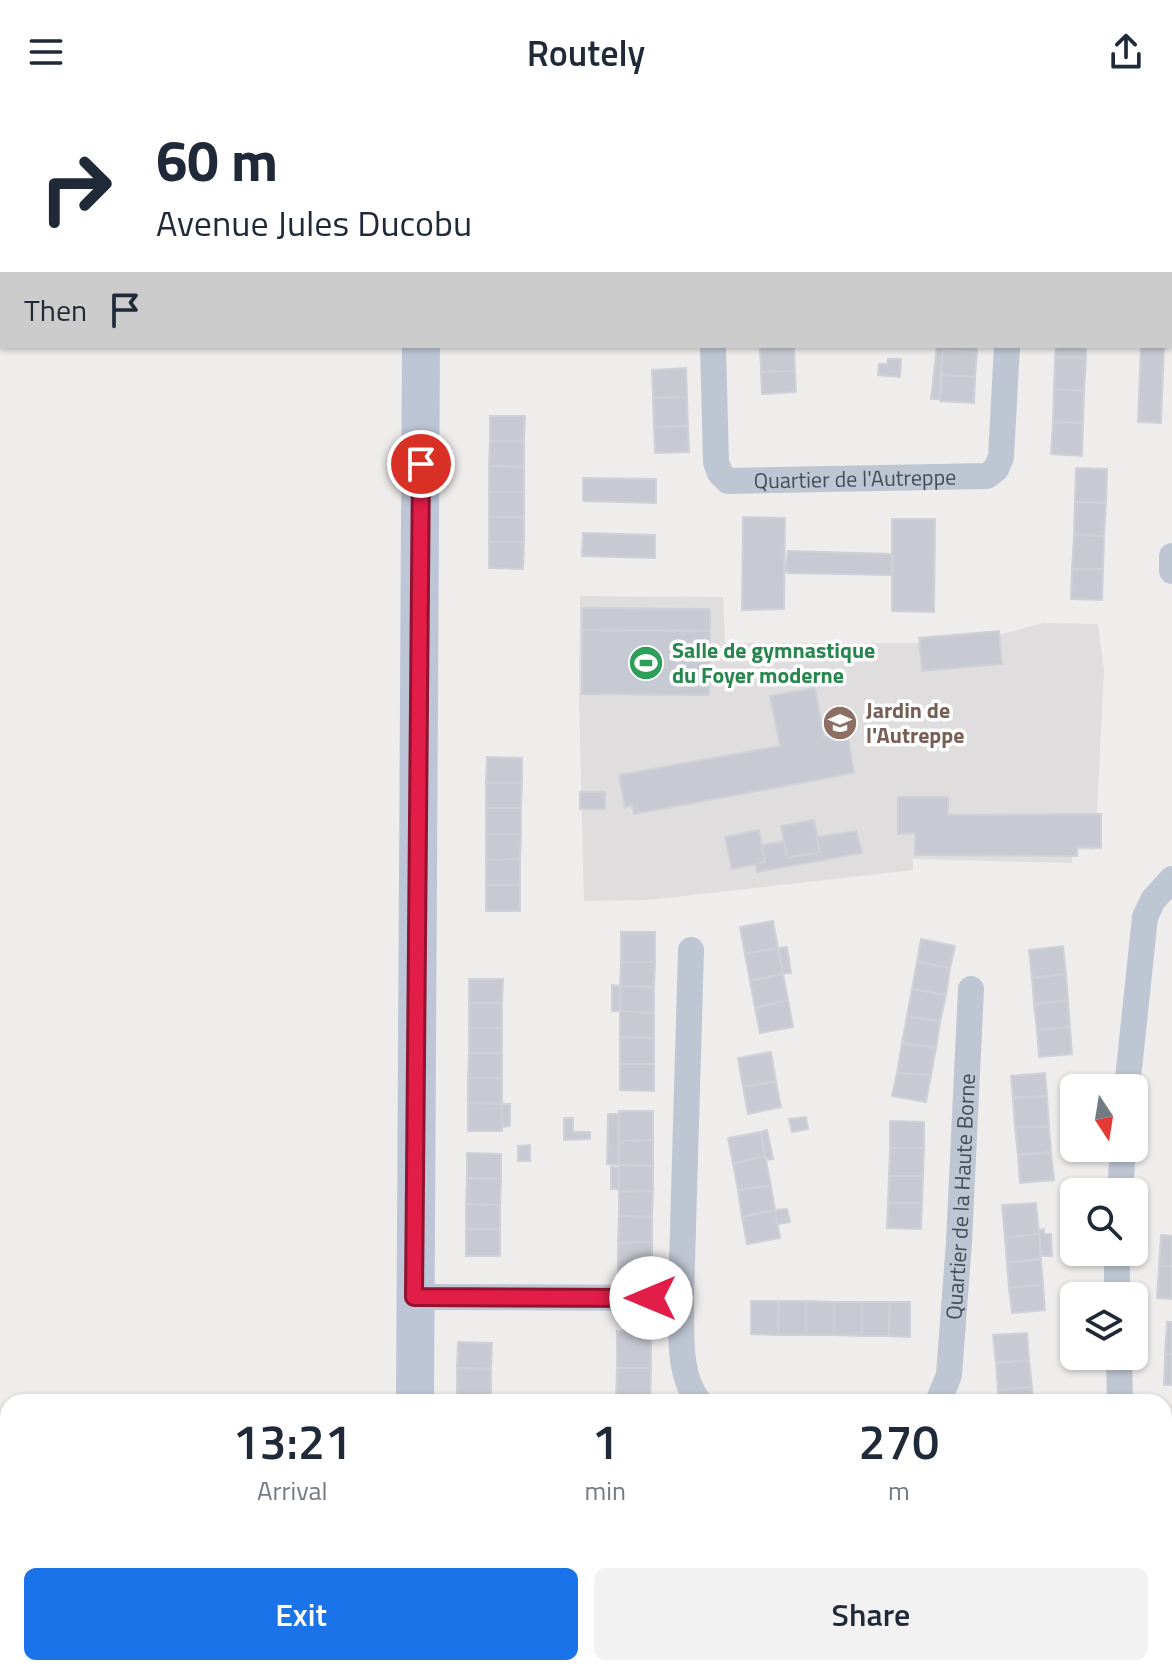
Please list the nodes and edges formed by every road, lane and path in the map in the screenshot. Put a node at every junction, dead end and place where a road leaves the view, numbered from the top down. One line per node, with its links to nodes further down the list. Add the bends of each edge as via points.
1 (421, 348): 10 (street)
2 (713, 348): 3 (street, Quartier de l'Autreppe, via 716,462 728,481 987,476 1001,457)
3 (1007, 348)
4 (1172, 556): 5 (street)
5 (1172, 571)
6 (1172, 879): 9 (street, via 1145,917)
7 (691, 950): 11 (street)
8 (971, 989): 15 (street, Quartier de la Haute Borne, via 959,1242)
9 (1128, 1074)
10 (414, 1297): 11 (street); 13 (street)
11 (681, 1298): 14 (street, via 684,1371)
12 (1119, 1370): 16 (street)
13 (415, 1394)
14 (694, 1394)
15 (943, 1394)
16 (1120, 1394)

